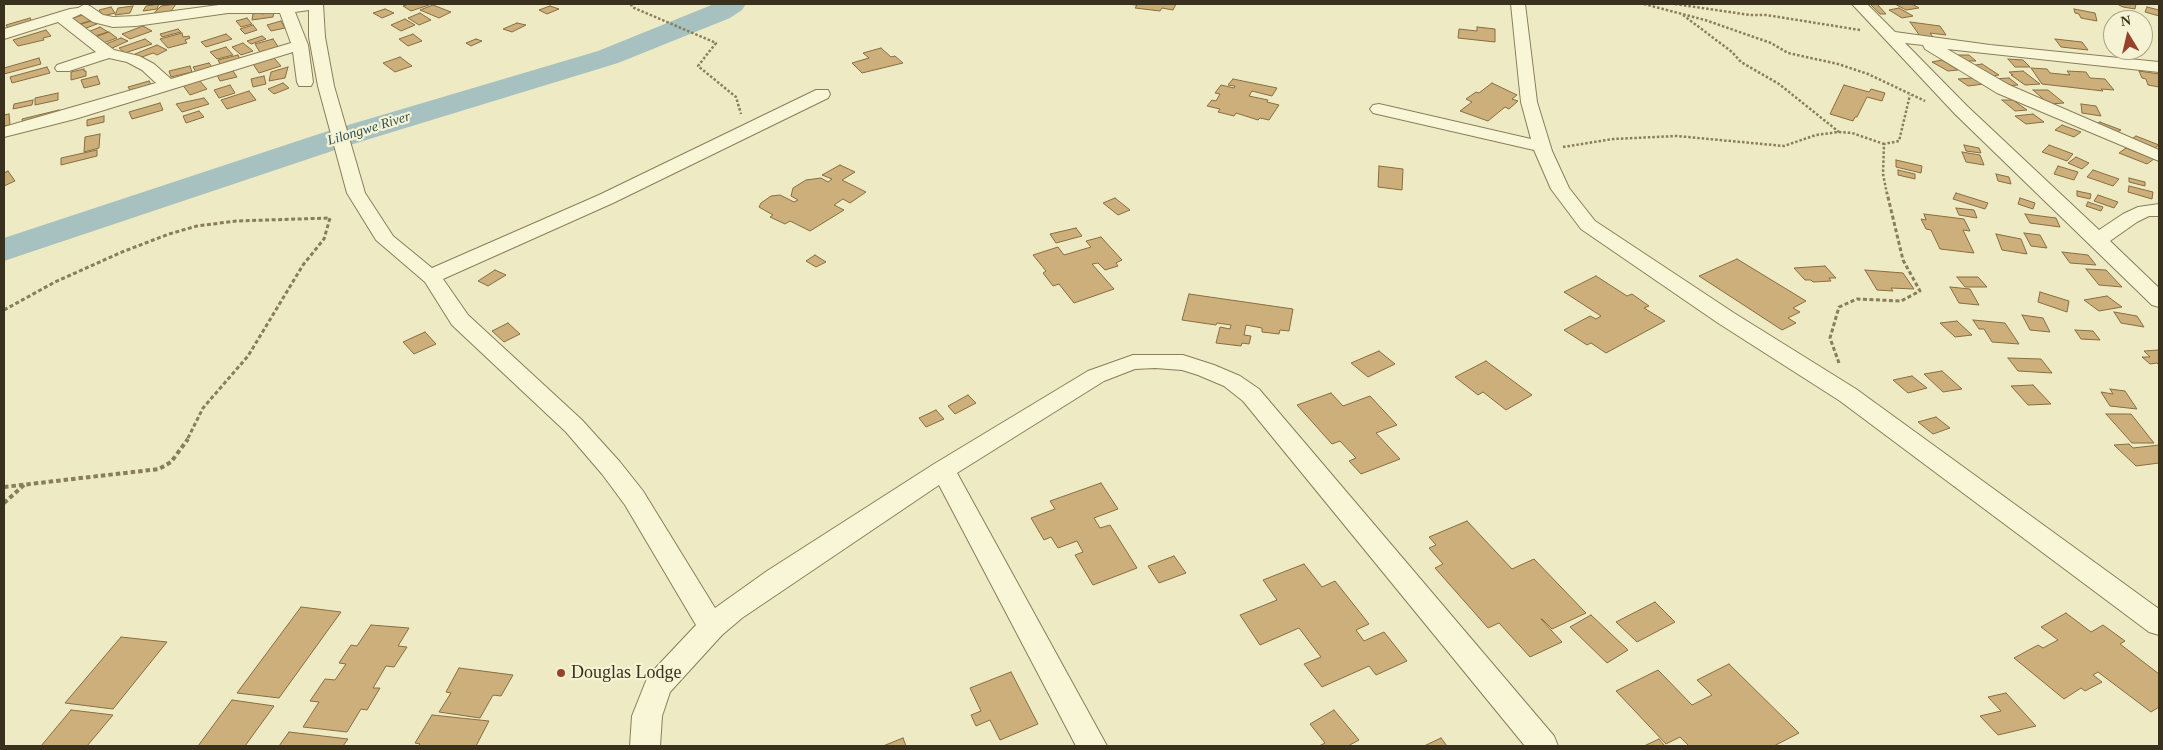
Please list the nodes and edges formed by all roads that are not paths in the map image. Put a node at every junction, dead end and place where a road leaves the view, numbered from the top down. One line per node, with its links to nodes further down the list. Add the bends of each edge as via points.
1 (100, 4): 4 (street)
2 (1518, 4): 19 (street, via 1529,102)
3 (1859, 4): 8 (street)
4 (85, 9): 5 (street, via 98,19 113,22 228,8); 6 (street)
5 (286, 9): 10 (street); 23 (street, via 316,4 317,37 326,86 356,193 386,240)
6 (61, 17): 7 (street); 11 (street)
7 (4, 34)
8 (1889, 36): 9 (street); 22 (street, via 1961,110)
9 (1922, 42): 12 (street); 20 (street, via 2003,89)
10 (300, 45): 14 (street); 15 (street)
11 (108, 53): 13 (street); 15 (street, via 141,63)
12 (2159, 67)
13 (63, 68)
14 (305, 82)
15 (168, 85): 18 (street)
16 (822, 94): 23 (street, via 606,199)
17 (1379, 109): 19 (street)
18 (4, 132)
19 (1542, 147): 26 (street, via 1560,189 1588,224 1608,240 1848,395)
20 (2159, 156)
21 (2159, 210): 22 (street, via 2145,211 2130,218)
22 (2098, 240): 24 (street)
23 (432, 278): 27 (street, via 460,320 574,426 611,468 634,498)
24 (2159, 300)
25 (943, 470): 27 (street, via 776,579); 29 (street); 30 (street, via 1096,376 1133,362 1182,363 1232,380 1251,395)
26 (2159, 624)
27 (712, 627): 28 (street, via 658,685 647,716)
28 (645, 746)
29 (1092, 746)
30 (1543, 746)

